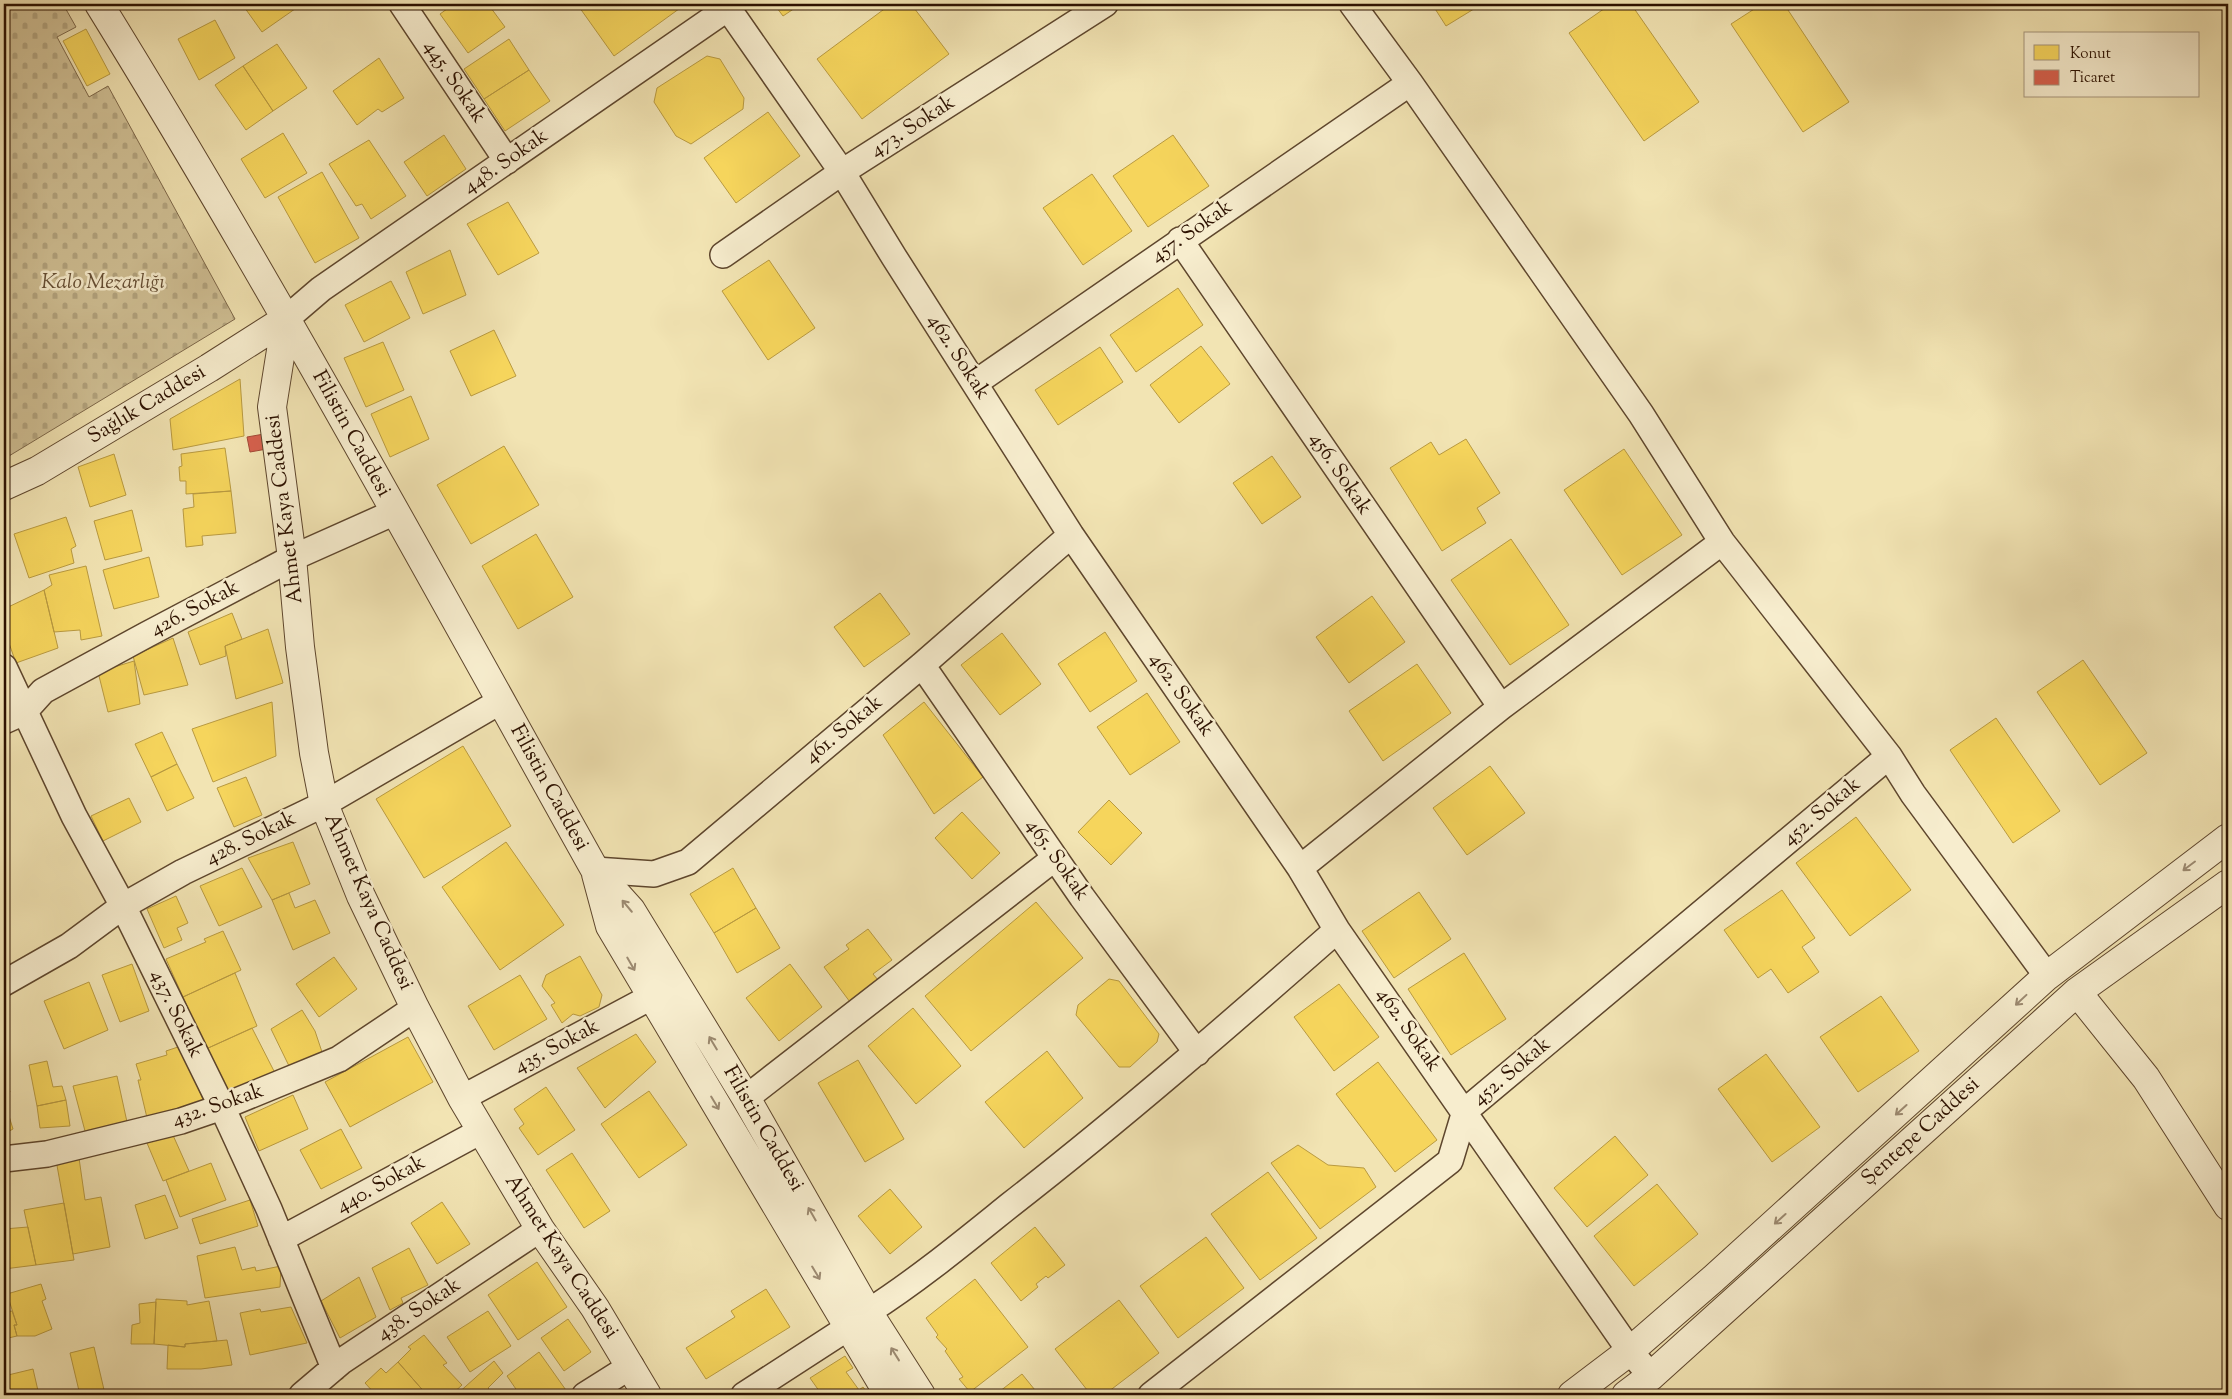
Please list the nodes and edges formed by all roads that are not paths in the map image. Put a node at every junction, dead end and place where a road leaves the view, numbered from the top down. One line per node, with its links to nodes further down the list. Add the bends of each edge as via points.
1 (99, 4): 11 (street, Filistin Caddesi)
2 (402, 4): 7 (street, 445. Sokak)
3 (1105, 4): 8 (street, 473. Sokak)
4 (1352, 4): 6 (street)
5 (727, 6): 7 (street, 448. Sokak); 8 (street, 462. Sokak)
6 (1410, 83): 9 (street, 457. Sokak); 16 (street, via 1641,414)
7 (507, 161): 11 (street, 448. Sokak, via 321,289)
8 (842, 172): 10 (street, 473. Sokak); 12 (street, 462. Sokak)
9 (1180, 240): 12 (street, 457. Sokak); 21 (street, 456. Sokak)
10 (723, 255)
11 (286, 319): 13 (street, Sağlık Caddesi, via 37,471); 14 (street, Filistin Caddesi); 17 (street, Ahmet Kaya Caddesi, via 272,407)
12 (975, 383): 15 (street, 462. Sokak)
13 (4, 486)
14 (395, 512): 17 (street, 426. Sokak); 20 (street, Filistin Caddesi)
15 (1071, 535): 18 (street, 461. Sokak); 27 (street, 462. Sokak)
16 (1722, 542): 21 (street); 23 (street)
17 (292, 558): 22 (street, 426. Sokak, via 43,692); 24 (street, Ahmet Kaya Caddesi, via 304,676)
18 (922, 665): 26 (street, 465. Sokak); 28 (street, 461. Sokak, via 688,862 654,874)
19 (4, 667): 22 (street, 437. Sokak)
20 (501, 701): 24 (street, 428. Sokak); 28 (street, Filistin Caddesi)
21 (1501, 707): 27 (street)
22 (14, 716): 30 (street, 437. Sokak)
23 (1889, 756): 32 (street, via 1913,794); 41 (street, 452. Sokak)
24 (324, 804): 30 (street, 428. Sokak, via 183,872); 36 (street, Ahmet Kaya Caddesi, via 361,896)
25 (2228, 838): 32 (street, one-way to 32)
26 (1055, 858): 37 (street, 465. Sokak); 39 (street)
27 (1300, 868): 31 (street, 462. Sokak)
28 (596, 870): 35 (street, Filistin Caddesi, one-way to 35, via 610,926); 39 (street, Filistin Caddesi, one-way to 28, via 631,910)
29 (2228, 884): 34 (street, Şentepe Caddesi)
30 (123, 906): 33 (street, 428. Sokak, via 69,946); 40 (street, 437. Sokak)
31 (1337, 930): 37 (street); 41 (street, 462. Sokak)
32 (2047, 976): 48 (street, one-way to 48)
33 (4, 983)
34 (2077, 992): 44 (street, via 2146,1078); 51 (street, Şentepe Caddesi)
35 (651, 997): 38 (street, 435. Sokak); 47 (street, Filistin Caddesi, one-way to 47)
36 (415, 1008): 38 (street, Ahmet Kaya Caddesi); 40 (street, 432. Sokak, via 339,1059)
37 (1197, 1053): 47 (street, via 1061,1165 899,1292)
38 (462, 1098): 42 (street, Ahmet Kaya Caddesi)
39 (746, 1098): 47 (street, Filistin Caddesi, one-way to 39)
40 (222, 1108): 43 (street, 432. Sokak, via 47,1154); 46 (street, 437. Sokak)
41 (1465, 1111): 48 (street, 462. Sokak); 58 (street, 452. Sokak, via 1450,1161)
42 (481, 1131): 45 (street, Ahmet Kaya Caddesi); 46 (street, 440. Sokak)
43 (4, 1159)
44 (2228, 1206)
45 (540, 1229): 49 (street, Ahmet Kaya Caddesi); 50 (street, 438. Sokak)
46 (281, 1239): 50 (street, 437. Sokak)
47 (858, 1319): 55 (street); 56 (street, Filistin Caddesi); 57 (street, Filistin Caddesi, one-way to 47)
48 (1630, 1351): 51 (street, 462. Sokak); 59 (street)
49 (631, 1366): 53 (street); 54 (street, Ahmet Kaya Caddesi)
50 (334, 1368): 52 (street, 438. Sokak)
51 (1651, 1376): 60 (street, Şentepe Caddesi)
52 (302, 1395)
53 (585, 1395)
54 (647, 1395)
55 (744, 1395)
56 (889, 1395)
57 (920, 1395)
58 (1151, 1395)
59 (1572, 1395)
60 (1626, 1395)

